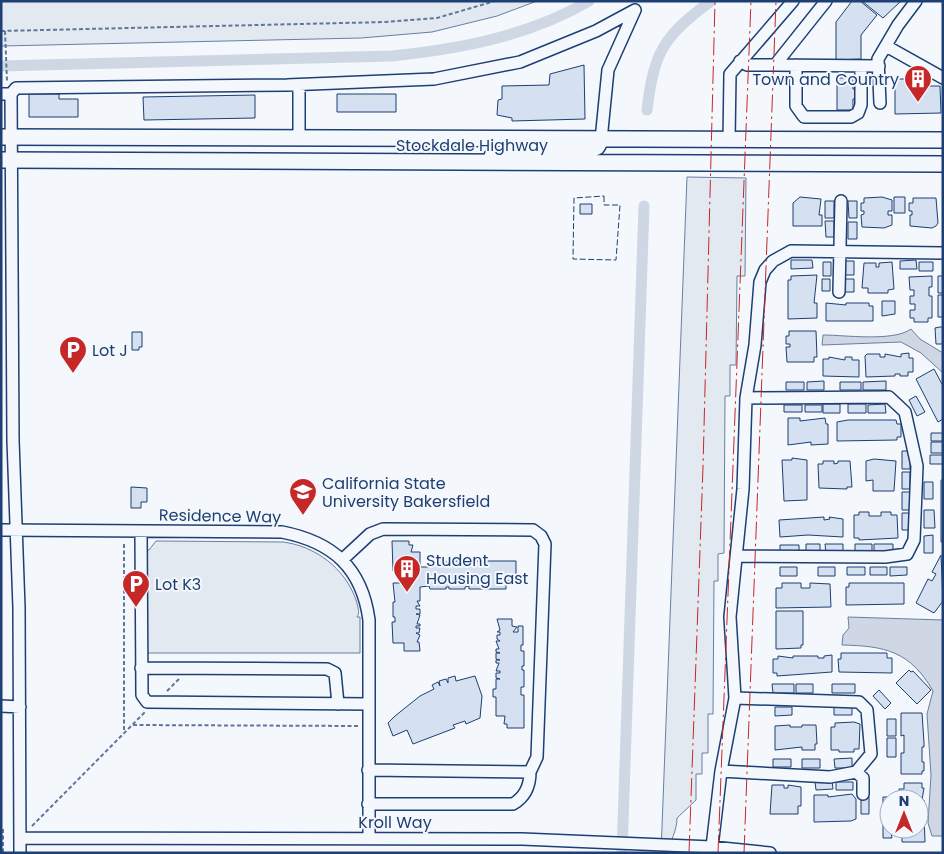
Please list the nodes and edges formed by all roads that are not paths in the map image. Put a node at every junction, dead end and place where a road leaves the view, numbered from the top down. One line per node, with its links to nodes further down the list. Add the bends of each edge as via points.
1 (792, 1): 5 (street)
2 (826, 1): 6 (street)
3 (916, 1): 4 (street)
4 (886, 46): 9 (street, via 878,59); 10 (street)
5 (740, 61): 6 (street, via 747,65); 17 (street, via 730,74)
6 (775, 65): 7 (street)
7 (796, 65): 8 (street); 8 (street, via 796,106 804,117 852,117 858,113)
8 (861, 66): 9 (street)
9 (879, 66): 13 (street)
10 (943, 78)
11 (299, 85): 12 (street, via 16,88); 15 (street); 16 (street, via 434,79 520,62 596,31 636,10 608,70)
12 (6, 94): 14 (street)
13 (880, 103)
14 (6, 137): 15 (main road, Stockdale Highway); 19 (street)
15 (299, 138): 16 (main road, Stockdale Highway)
16 (601, 140): 17 (main road, Stockdale Highway); 20 (main road, via 597,148 590,150 510,152)
17 (730, 140): 18 (main road, Stockdale Highway)
18 (943, 140)
19 (6, 160): 20 (main road, Stockdale Highway); 28 (street)
20 (479, 162): 21 (main road, Stockdale Highway)
21 (943, 164)
22 (841, 201): 23 (street)
23 (840, 251): 24 (street); 25 (street); 26 (street, via 791,251 780,255 765,270 760,282 755,345)
24 (943, 252)
25 (839, 292)
26 (746, 398): 30 (street); 30 (street, via 889,397 906,412 917,466 914,540 907,554 885,557)
27 (1, 530): 28 (street, Residence Way)
28 (15, 530): 29 (street, Residence Way); 37 (street)
29 (141, 532): 31 (street, Residence Way, via 282,532 308,538); 32 (street)
30 (737, 556): 33 (street, via 730,617)
31 (342, 560): 35 (street, Residence Way, via 353,573 367,602); 40 (street, via 370,534 383,529 533,530 541,536 545,544 537,757)
32 (141, 668): 34 (street, via 144,699 154,703); 34 (street, via 327,669 337,678)
33 (735, 698): 39 (street); 41 (street, via 859,702 867,710 871,754)
34 (338, 704): 35 (street)
35 (369, 704): 38 (street, Residence Way)
36 (1, 706): 37 (street)
37 (20, 706): 44 (street)
38 (368, 770): 40 (street); 43 (street, Residence Way)
39 (721, 771): 41 (street, via 830,777); 46 (street)
40 (530, 772): 43 (street, via 530,784 519,801 513,804)
41 (856, 772): 42 (street, via 863,778)
42 (863, 794)
43 (368, 804): 45 (street, Residence Way)
44 (20, 838): 45 (street, Kroll Way); 47 (street)
45 (369, 838): 46 (street, Kroll Way, via 522,839)
46 (712, 847): 48 (street, Kroll Way)
47 (20, 853)
48 (770, 853)

